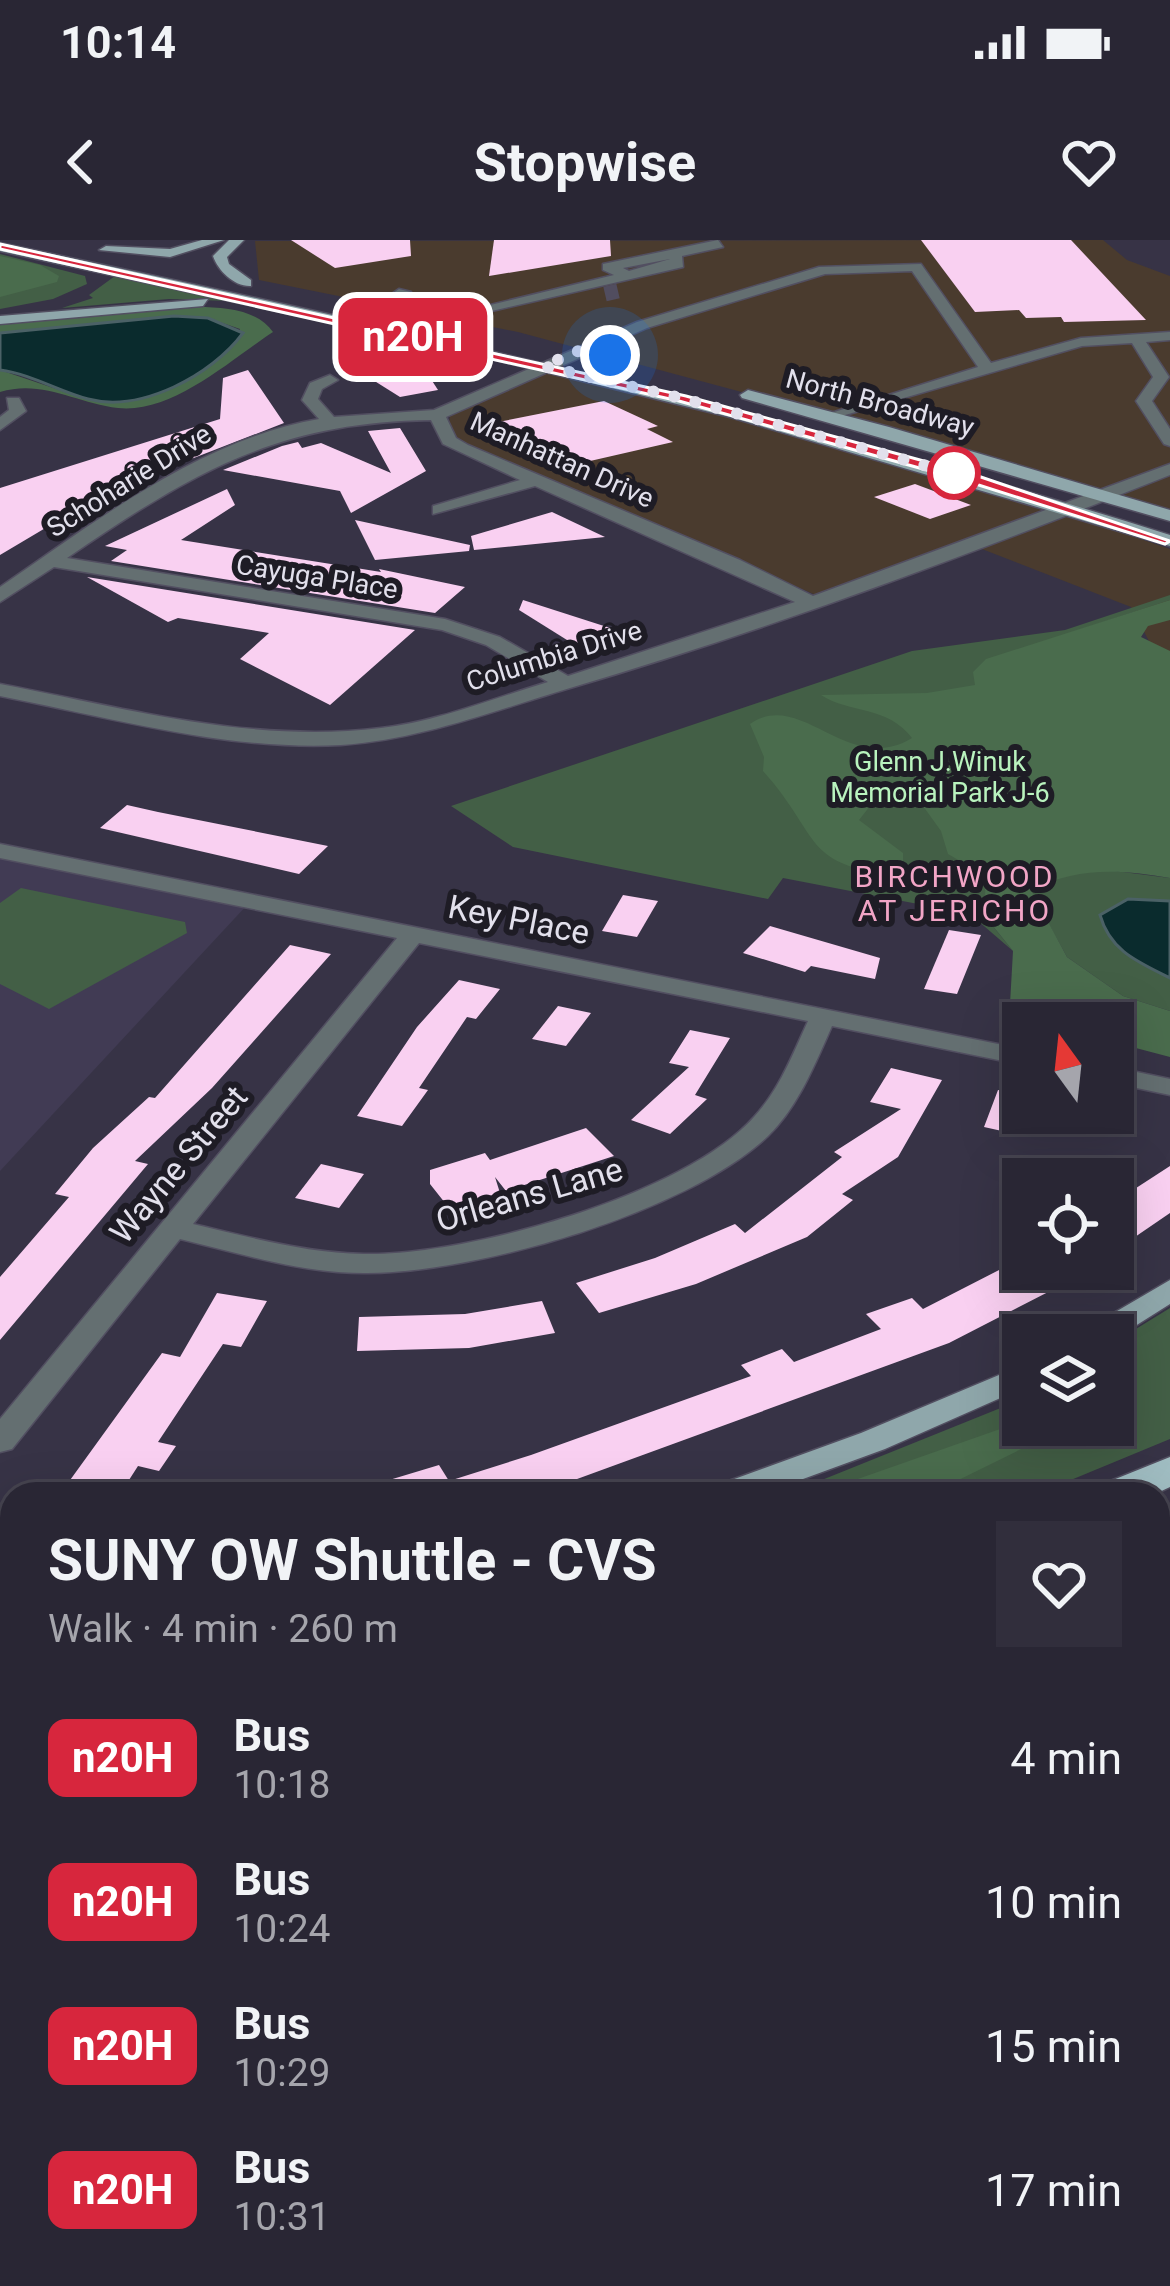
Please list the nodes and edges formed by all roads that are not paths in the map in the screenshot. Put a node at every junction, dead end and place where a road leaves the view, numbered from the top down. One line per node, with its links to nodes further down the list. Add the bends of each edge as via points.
1 (10, 240): 5 (main road)
2 (218, 240): 7 (main road, via 170,254 98,248)
3 (237, 240): 7 (main road, via 220,256)
4 (718, 244): 10 (street, via 678,265)
5 (0, 245): 6 (main road, North Broadway)
6 (91, 266): 12 (main road, North Broadway); 14 (main road, via 98,277 86,291)
7 (246, 283): 11 (main road)
8 (487, 288): 10 (street)
9 (404, 292): 11 (street)
10 (518, 301): 16 (street)
11 (378, 310): 13 (main road)
12 (310, 314): 14 (main road, via 175,302); 22 (main road, North Broadway)
13 (395, 314)
14 (0, 316)
15 (413, 317): 16 (main road)
16 (431, 321): 17 (main road)
17 (461, 328)
18 (616, 335): 21 (street, Manhattan Drive); 23 (street, via 607,349); 24 (street, Manhattan Drive, via 824,270 916,267)
19 (1138, 340): 20 (street); 24 (street, via 1081,342); 32 (street, via 1161,377 1144,401)
20 (1170, 340)
21 (572, 353): 22 (street, Manhattan Drive); 23 (main road)
22 (546, 357): 28 (street, Manhattan Drive); 36 (main road, North Broadway)
23 (637, 369)
24 (988, 370): 29 (street)
25 (329, 380): 30 (street, via 315,386 310,400)
26 (735, 392): 29 (main road, North Broadway)
27 (13, 401): 31 (street, via 17,411)
28 (437, 415): 30 (street, Schoharie Drive); 34 (street, Manhattan Drive, via 462,449)
29 (840, 418): 35 (main road, North Broadway)
30 (327, 419): 40 (street, Schoharie Drive, via 211,458)
31 (0, 425)
32 (1170, 441)
33 (1170, 469): 35 (street, Columbia Drive)
34 (536, 480): 37 (street); 42 (street, Manhattan Drive)
35 (1105, 495): 36 (street, Columbia Drive); 38 (main road, North Broadway)
36 (1072, 508): 39 (main road, North Broadway); 42 (street, Columbia Drive)
37 (439, 510)
38 (1170, 516)
39 (1170, 541)
40 (50, 561): 41 (street, Schoharie Drive); 43 (street, Cayuga Place, via 445,626 493,641)
41 (0, 596)
42 (812, 603): 43 (street, Columbia Drive)
43 (563, 682): 44 (street, Columbia Drive, via 388,734 305,741)
44 (0, 690)
45 (0, 851): 46 (street, Key Place)
46 (412, 934): 47 (street, Key Place); 51 (street, Wayne Street)
47 (823, 1017): 48 (street, Key Place); 51 (street, Orleans Lane, via 763,1125 711,1168 648,1198 437,1258 370,1264)
48 (1002, 1053)
49 (1134, 1080): 50 (street)
50 (1170, 1087)
51 (172, 1228): 55 (street, Wayne Street)
52 (1170, 1290): 53 (main road)
53 (1133, 1314)
54 (1002, 1385): 56 (main road)
55 (0, 1441)
56 (760, 1482)

